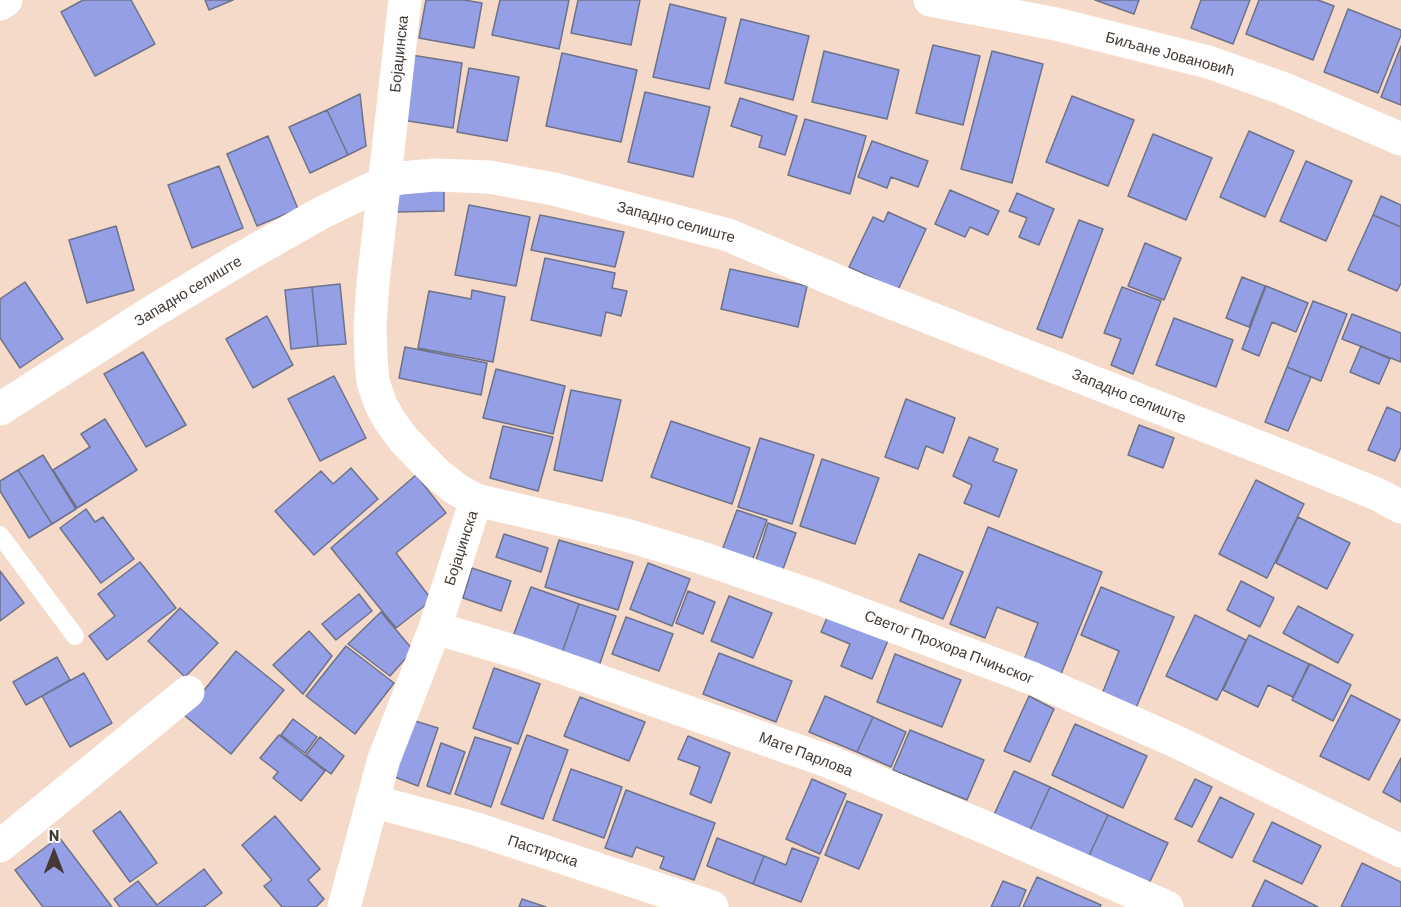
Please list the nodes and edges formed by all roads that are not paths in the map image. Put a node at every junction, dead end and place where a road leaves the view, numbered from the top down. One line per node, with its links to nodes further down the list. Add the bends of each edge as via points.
1 (6, 0): 4 (street)
2 (405, 0): 7 (street, Бојаџинска)
3 (930, 0): 5 (street, Биљане Јовановић)
4 (0, 3)
5 (1058, 12): 6 (street, Биљане Јовановић, via 1282,88)
6 (1401, 139)
7 (384, 182): 8 (street, Западно селиште, via 240,259); 9 (street, Бојаџинска, via 370,326 373,382 381,405 404,440 436,473); 10 (street, Западно селиште, via 435,175 489,177 554,189 728,235)
8 (0, 409)
9 (476, 500): 12 (street, Бојаџинска); 17 (street, Светог Прохора Пчињског, via 626,535 916,634 1034,679 1177,742)
10 (1401, 507)
11 (0, 535): 13 (lane)
12 (435, 628): 15 (street, Бојаџинска, via 384,759); 20 (street, Мате Парлова, via 531,656 830,762)
13 (75, 636)
14 (188, 692): 16 (street)
15 (372, 801): 18 (street, Бојаџинска); 19 (street, Пастирска, via 473,828)
16 (0, 846)
17 (1401, 851)
18 (344, 907)
19 (712, 907)
20 (1167, 907)

